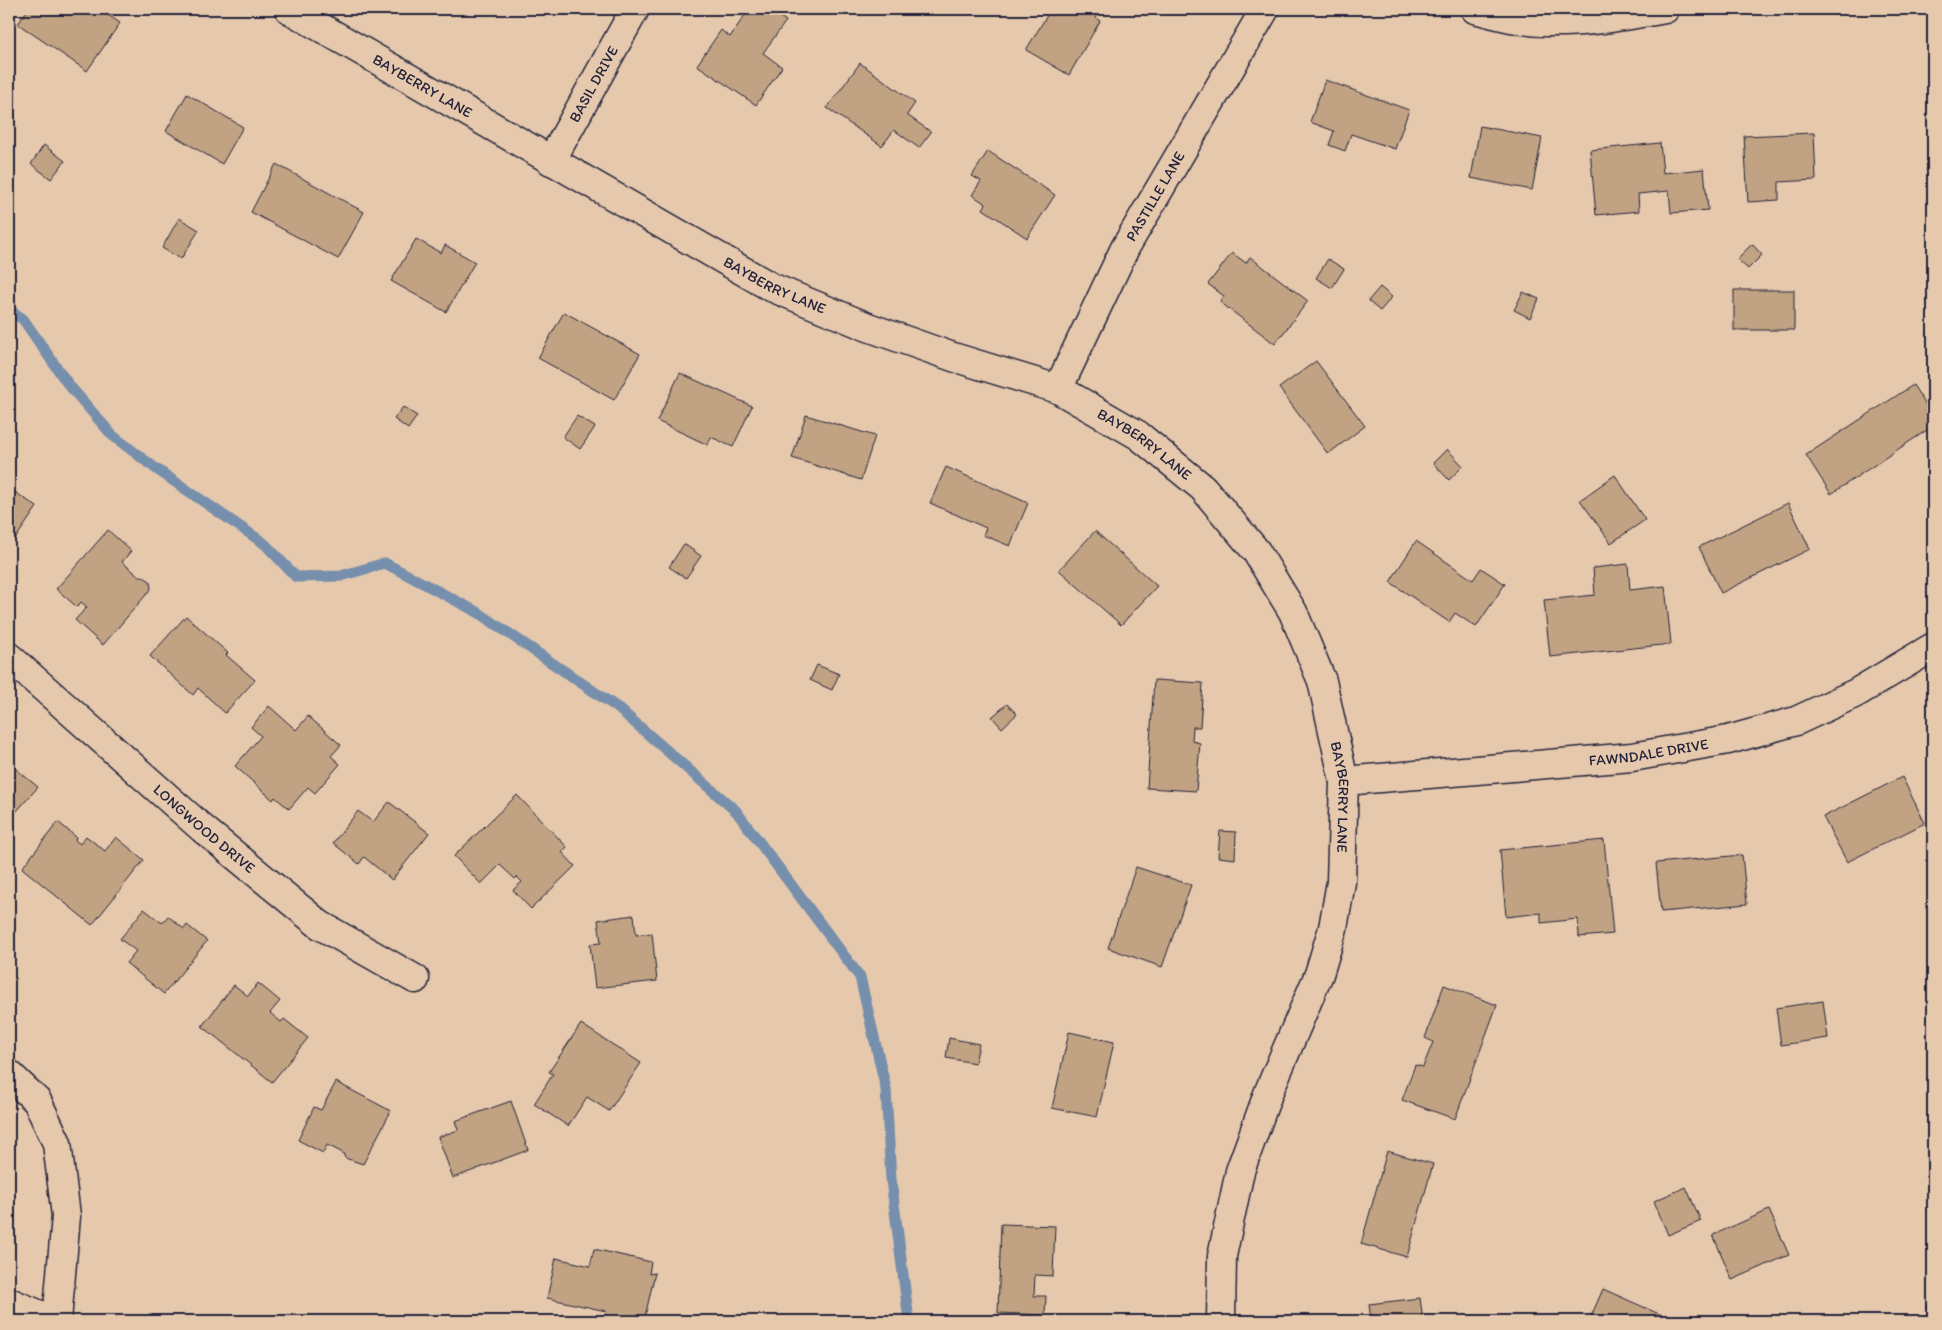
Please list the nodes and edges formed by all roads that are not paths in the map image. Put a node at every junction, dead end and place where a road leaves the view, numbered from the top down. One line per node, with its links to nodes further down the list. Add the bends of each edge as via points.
1 (289, 9): 6 (street, BAYBERRY LANE)
2 (635, 9): 6 (street, BASIL DRIVE)
3 (1265, 9): 7 (street, PASTILLE LANE, via 1126,248)
4 (1475, 9): 5 (street, via 1545,22 1605,19)
5 (1665, 9)
6 (551, 161): 7 (street, BAYBERRY LANE, via 771,287 868,327)
7 (1058, 389): 10 (street, BAYBERRY LANE, via 1138,435 1202,488 1256,551 1293,612 1322,681)
8 (1933, 647): 10 (street, FAWNDALE DRIVE, via 1856,693 1796,721 1728,740 1632,757)
9 (9, 657): 11 (street, LONGWOOD DRIVE, via 203,829 320,925)
10 (1344, 781): 15 (street, BAYBERRY LANE, via 1341,882 1333,928 1319,974 1269,1091 1240,1171 1222,1256)
11 (416, 979)
12 (9, 1074): 14 (street, via 36,1101 57,1143 66,1216)
13 (9, 1302): 14 (street)
14 (56, 1321)
15 (1221, 1321)

